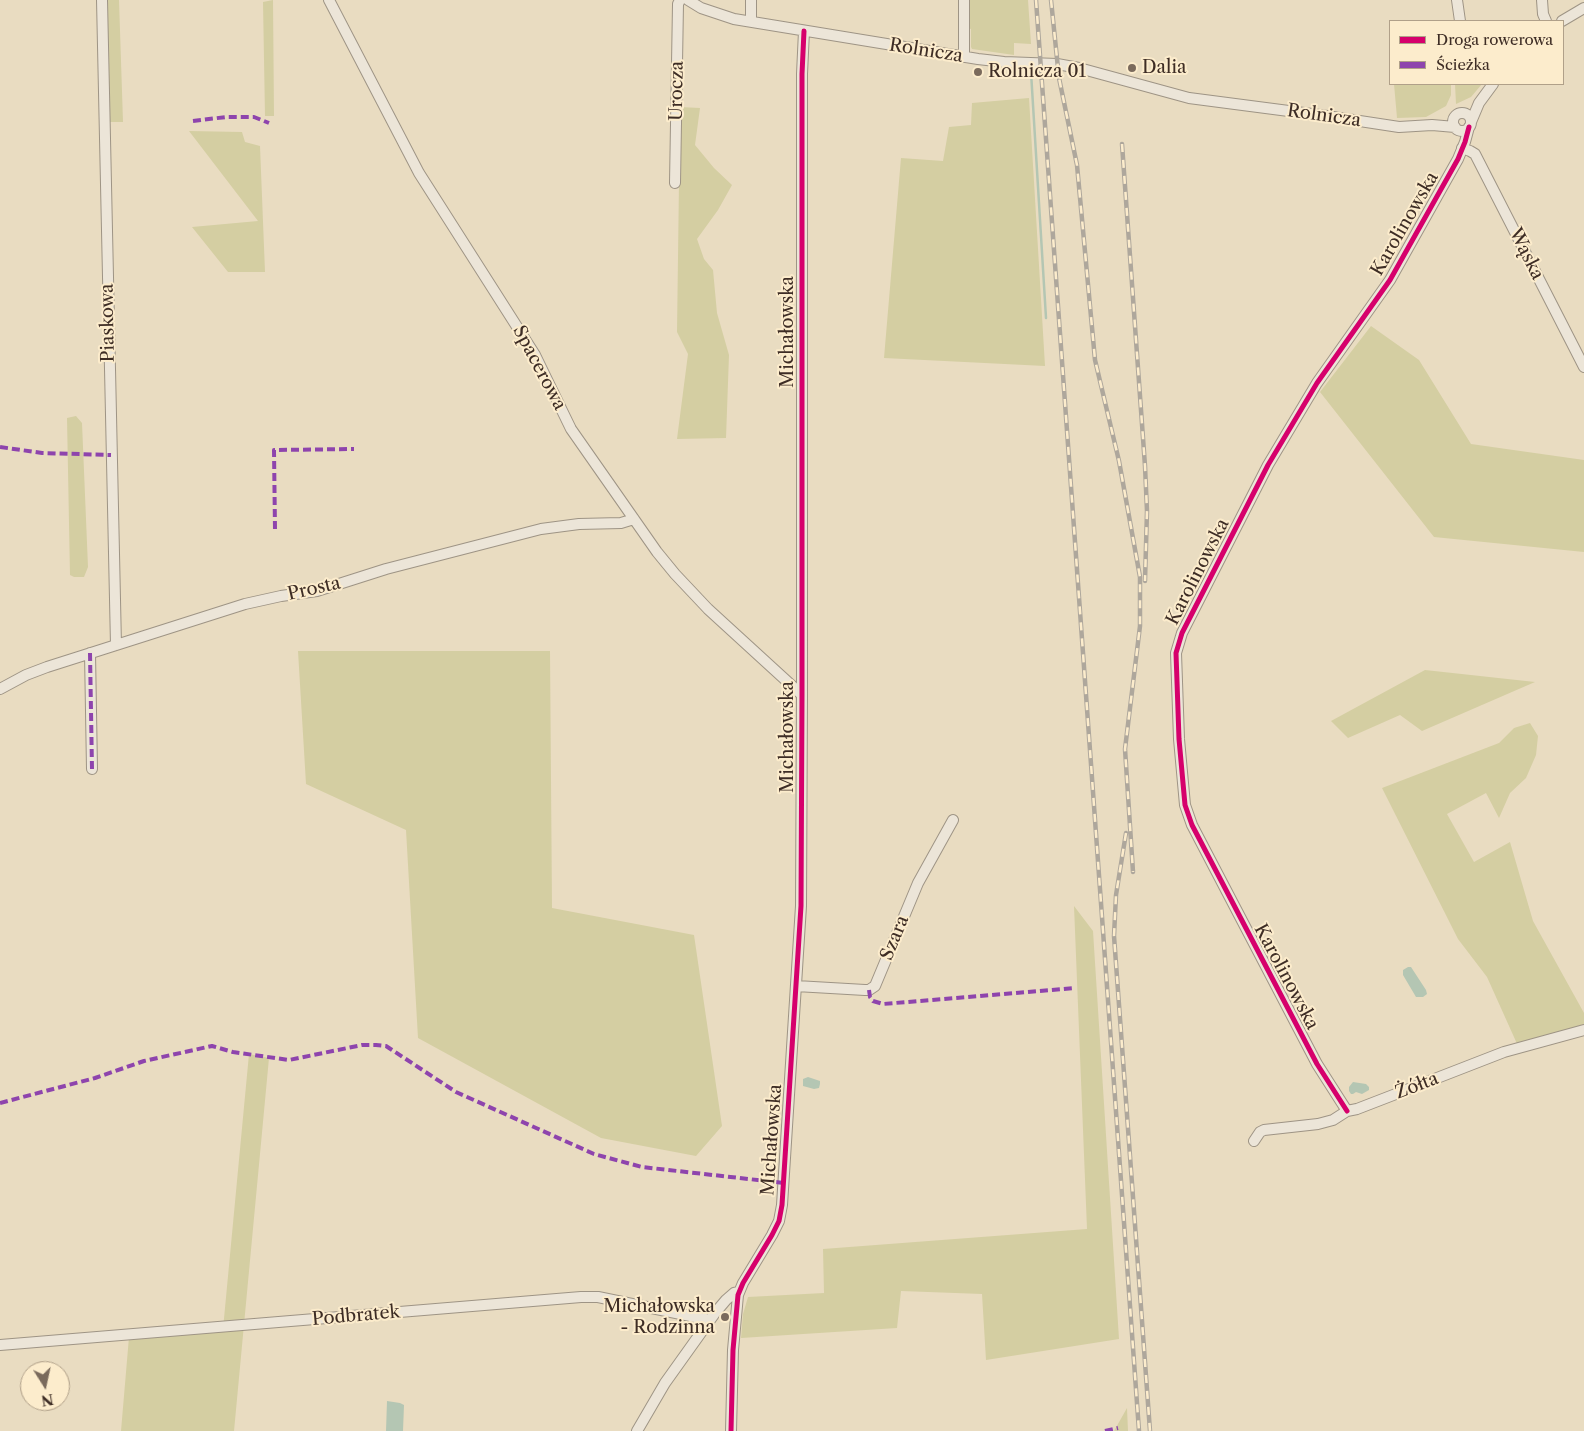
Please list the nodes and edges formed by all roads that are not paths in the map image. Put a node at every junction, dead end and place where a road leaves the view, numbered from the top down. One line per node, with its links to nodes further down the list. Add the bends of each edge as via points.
1 (102, 0): 24 (street, Piaskowa)
2 (329, 0): 23 (street, Spacerowa, via 419,173 535,355 571,429)
3 (680, 0): 21 (street, Urocza)
4 (688, 0): 13 (street, Rolnicza, via 723,16)
5 (751, 0): 13 (street)
6 (964, 0): 15 (street)
7 (1457, 0): 10 (street)
8 (1542, 0): 11 (street)
9 (1584, 8): 12 (street)
10 (1460, 20)
11 (1546, 20)
12 (1564, 20)
13 (751, 22): 14 (street, Rolnicza)
14 (804, 31): 15 (street, Rolnicza); 27 (street, Michałowska)
15 (964, 57): 18 (street, Rolnicza, via 1057,64 1194,99 1398,128)
16 (1492, 85): 17 (street, Karolinowska)
17 (1479, 103): 18 (street, Karolinowska); 19 (street, Karolinowska)
18 (1457, 121): 19 (street, via 1469,117); 19 (street, Rolnicza, via 1462,130); 20 (street)
19 (1470, 124): 20 (street, Karolinowska)
20 (1462, 148): 22 (street, Wąska, via 1475,154); 32 (street, Karolinowska, via 1390,280 1317,383 1268,466 1182,633 1176,653 1185,805 1192,825 1317,1064)
21 (675, 183)
22 (1584, 367)
23 (634, 519): 24 (street, Prosta, via 621,523 541,529 505,537 386,568 317,592 245,604); 27 (street, Spacerowa, via 662,558 708,609)
24 (116, 645): 25 (street, Prosta)
25 (90, 653): 26 (street, Prosta, via 40,669); 28 (street)
26 (0, 689)
27 (802, 695): 30 (street, Michałowska)
28 (92, 769)
29 (953, 820): 30 (street, Szara, via 918,883 875,986 865,990)
30 (796, 986): 34 (street, Michałowska, via 782,1205 772,1235)
31 (1584, 1030): 32 (street, Żółta, via 1504,1052)
32 (1346, 1111): 33 (street, Żółta, via 1325,1122 1264,1130)
33 (1254, 1141)
34 (739, 1292): 35 (street, via 726,1300); 38 (street, Michałowska, via 733,1344)
35 (710, 1320): 36 (street, Podbratek, via 582,1297); 37 (street, via 665,1383)
36 (0, 1345)
37 (637, 1431)
38 (731, 1431)

